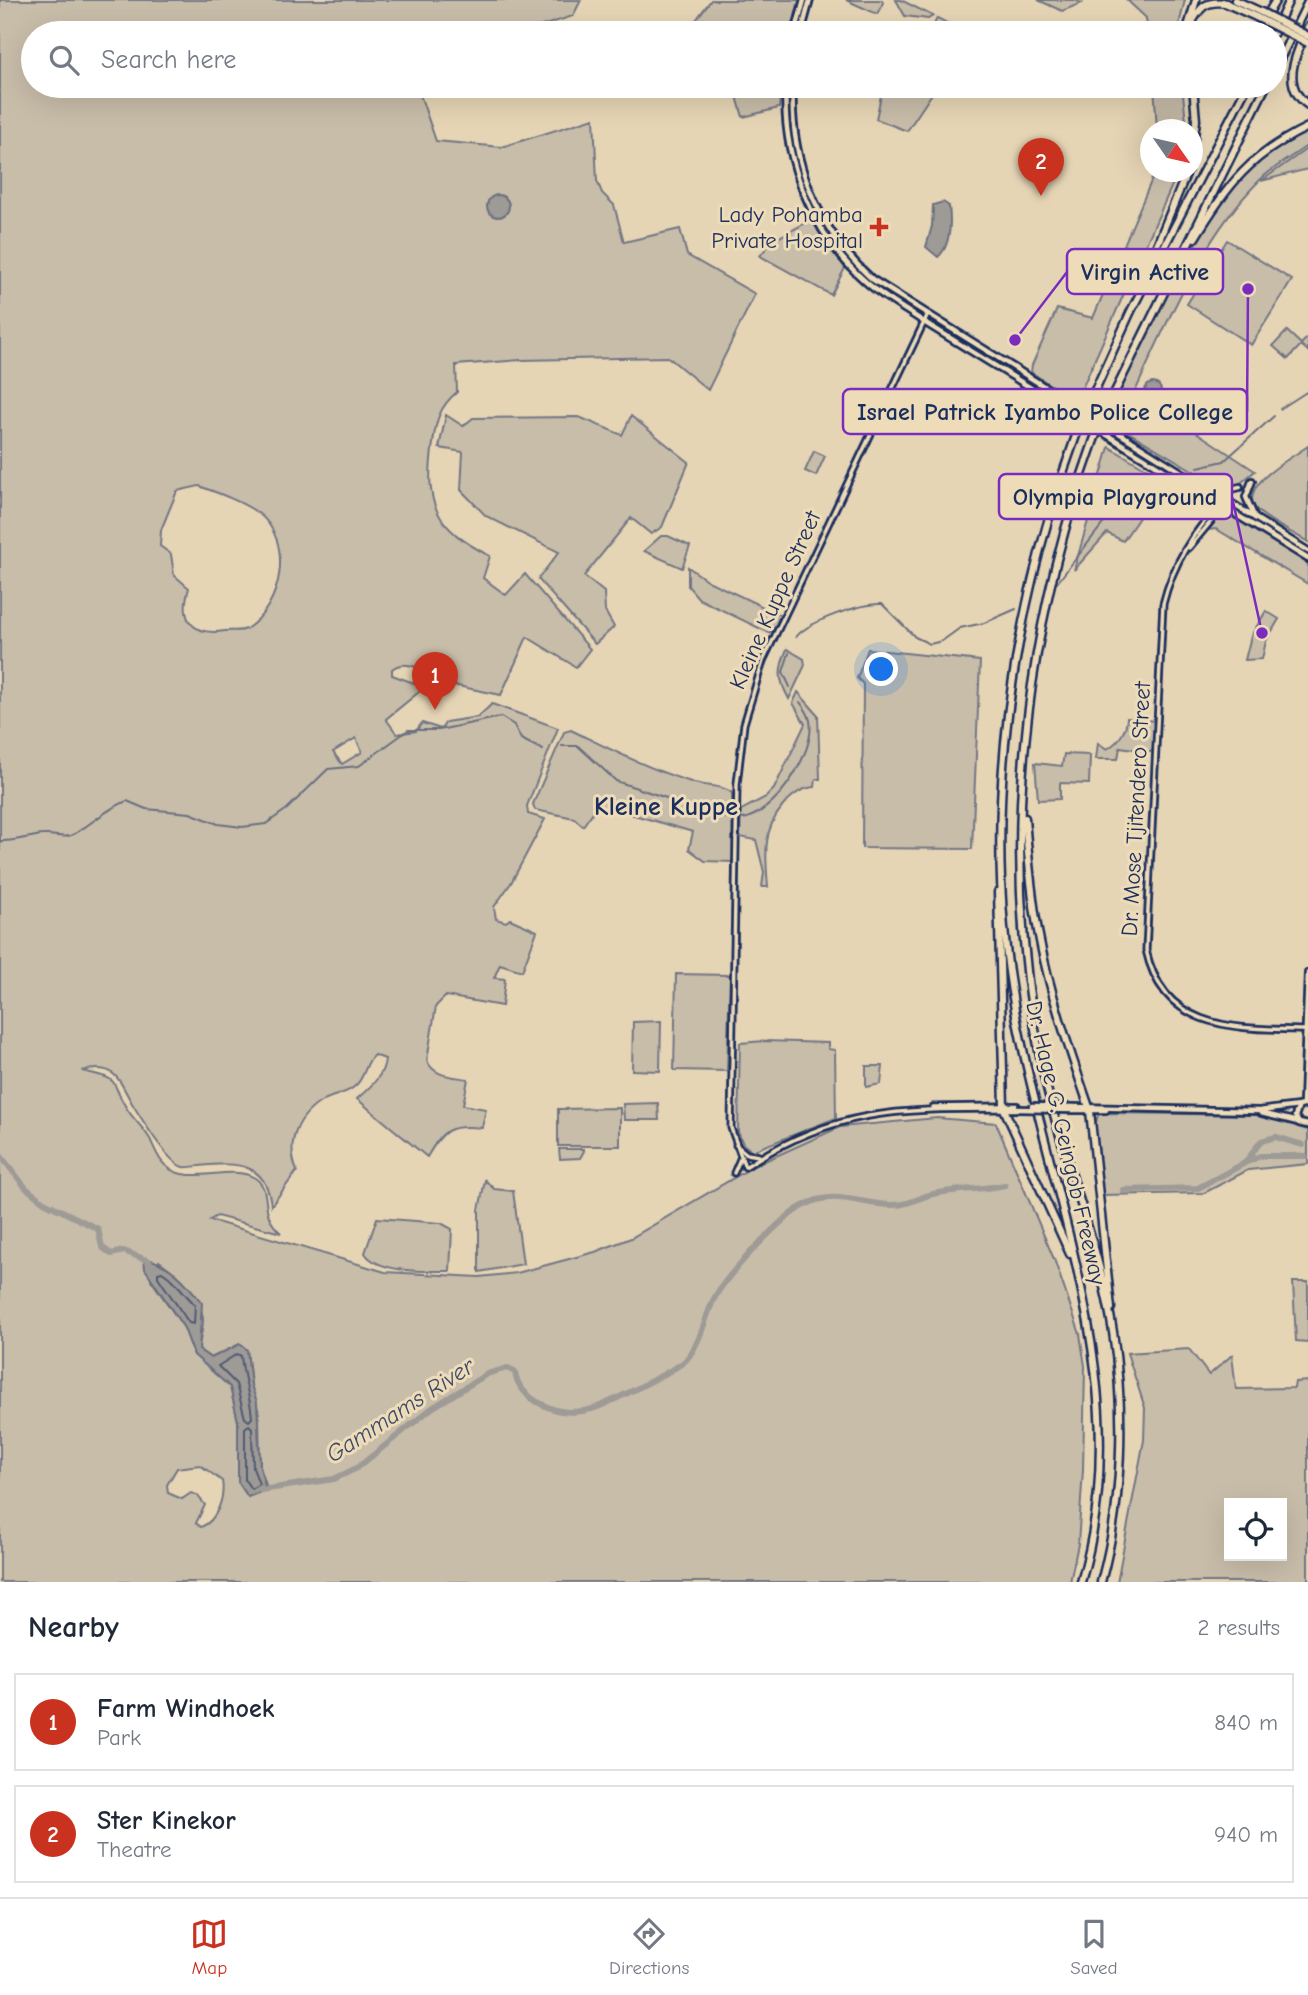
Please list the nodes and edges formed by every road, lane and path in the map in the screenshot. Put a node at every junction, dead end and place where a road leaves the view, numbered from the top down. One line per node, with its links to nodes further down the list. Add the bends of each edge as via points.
1 (804, 0): 10 (main road)
2 (810, 0): 11 (main road)
3 (1199, 0): 12 (highway); 13 (highway)
4 (1236, 0): 9 (highway)
5 (1276, 0): 15 (highway)
6 (1289, 0): 18 (highway)
7 (1222, 1): 9 (highway); 14 (highway, via 1207,3)
8 (1308, 2): 24 (highway)
9 (1258, 14): 16 (highway, bridge); 17 (highway, bridge)
10 (798, 21)
11 (804, 21)
12 (1191, 21)
13 (1192, 21)
14 (1193, 21)
15 (1263, 21)
16 (1270, 21)
17 (1274, 21)
18 (1279, 21)
19 (1287, 27): 22 (highway, bridge)
20 (1308, 27): 30 (highway, via 1292,69 1294,88)
21 (1287, 31): 23 (highway, bridge)
22 (1308, 36)
23 (1308, 43)
24 (1287, 45)
25 (785, 98): 36 (main road, via 792,160 812,210 859,275)
26 (793, 98): 36 (main road, via 798,160 817,208 864,272)
27 (1194, 98): 31 (highway)
28 (1241, 98): 35 (highway, Dr. Hage G. Geingob Freeway)
29 (1260, 98): 34 (highway, Dr. Hage G. Geingob Freeway)
30 (1308, 105)
31 (1195, 119)
32 (1308, 127): 34 (highway, via 1278,141 1245,166)
33 (1184, 182): 35 (highway)
34 (1173, 274): 44 (highway, Dr. Hage G. Geingob Freeway, bridge, via 1107,410 1068,513 1038,638 1027,705)
35 (1131, 311): 45 (highway, Dr. Hage G. Geingob Freeway, bridge, via 1078,430 1042,537 1012,684 1004,750)
36 (925, 319): 39 (main road); 40 (main road); 55 (street, Kleine Kuppe Street, via 774,639 747,707 737,784 730,1118)
37 (1252, 481): 41 (main road, via 1247,501)
38 (1240, 487): 39 (main road)
39 (1205, 488): 40 (main road)
40 (1224, 503): 41 (main road); 43 (main road); 47 (street, Dr. Mose Tjitendero Street, via 1181,556 1170,578 1161,617 1145,936 1149,962 1172,1000 1200,1020 1237,1027)
41 (1256, 519): 42 (main road)
42 (1308, 551)
43 (1308, 559)
44 (1022, 788): 52 (highway, via 1038,933 1066,1043); 61 (highway, Dr. Hage G. Geingob Freeway, via 1021,907 1037,1038)
45 (1000, 869): 51 (highway); 60 (highway, Dr. Hage G. Geingob Freeway, via 1023,1054)
46 (1308, 973): 47 (main road)
47 (1307, 1030): 48 (main road)
48 (1306, 1086): 49 (main road); 50 (main road)
49 (1308, 1096)
50 (1303, 1105): 52 (main road, via 1259,1111); 53 (main road, via 1295,1112)
51 (1004, 1108): 52 (main road, bridge); 56 (street, via 914,1107 862,1113 805,1132); 58 (street, via 863,1115 796,1138); 60 (highway)
52 (1090, 1109): 53 (main road, via 1264,1113); 61 (highway)
53 (1298, 1122): 54 (main road)
54 (1308, 1125)
55 (734, 1144): 56 (street); 57 (street, Kleine Kuppe Street)
56 (758, 1156): 58 (street)
57 (740, 1159): 58 (street, Kleine Kuppe Street); 59 (street)
58 (744, 1166)
59 (734, 1173)
60 (1078, 1272): 62 (highway, Dr. Hage G. Geingob Freeway, via 1093,1339 1100,1415 1099,1495)
61 (1113, 1331): 63 (highway, Dr. Hage G. Geingob Freeway, via 1119,1460)
62 (1081, 1582)
63 (1101, 1582)

